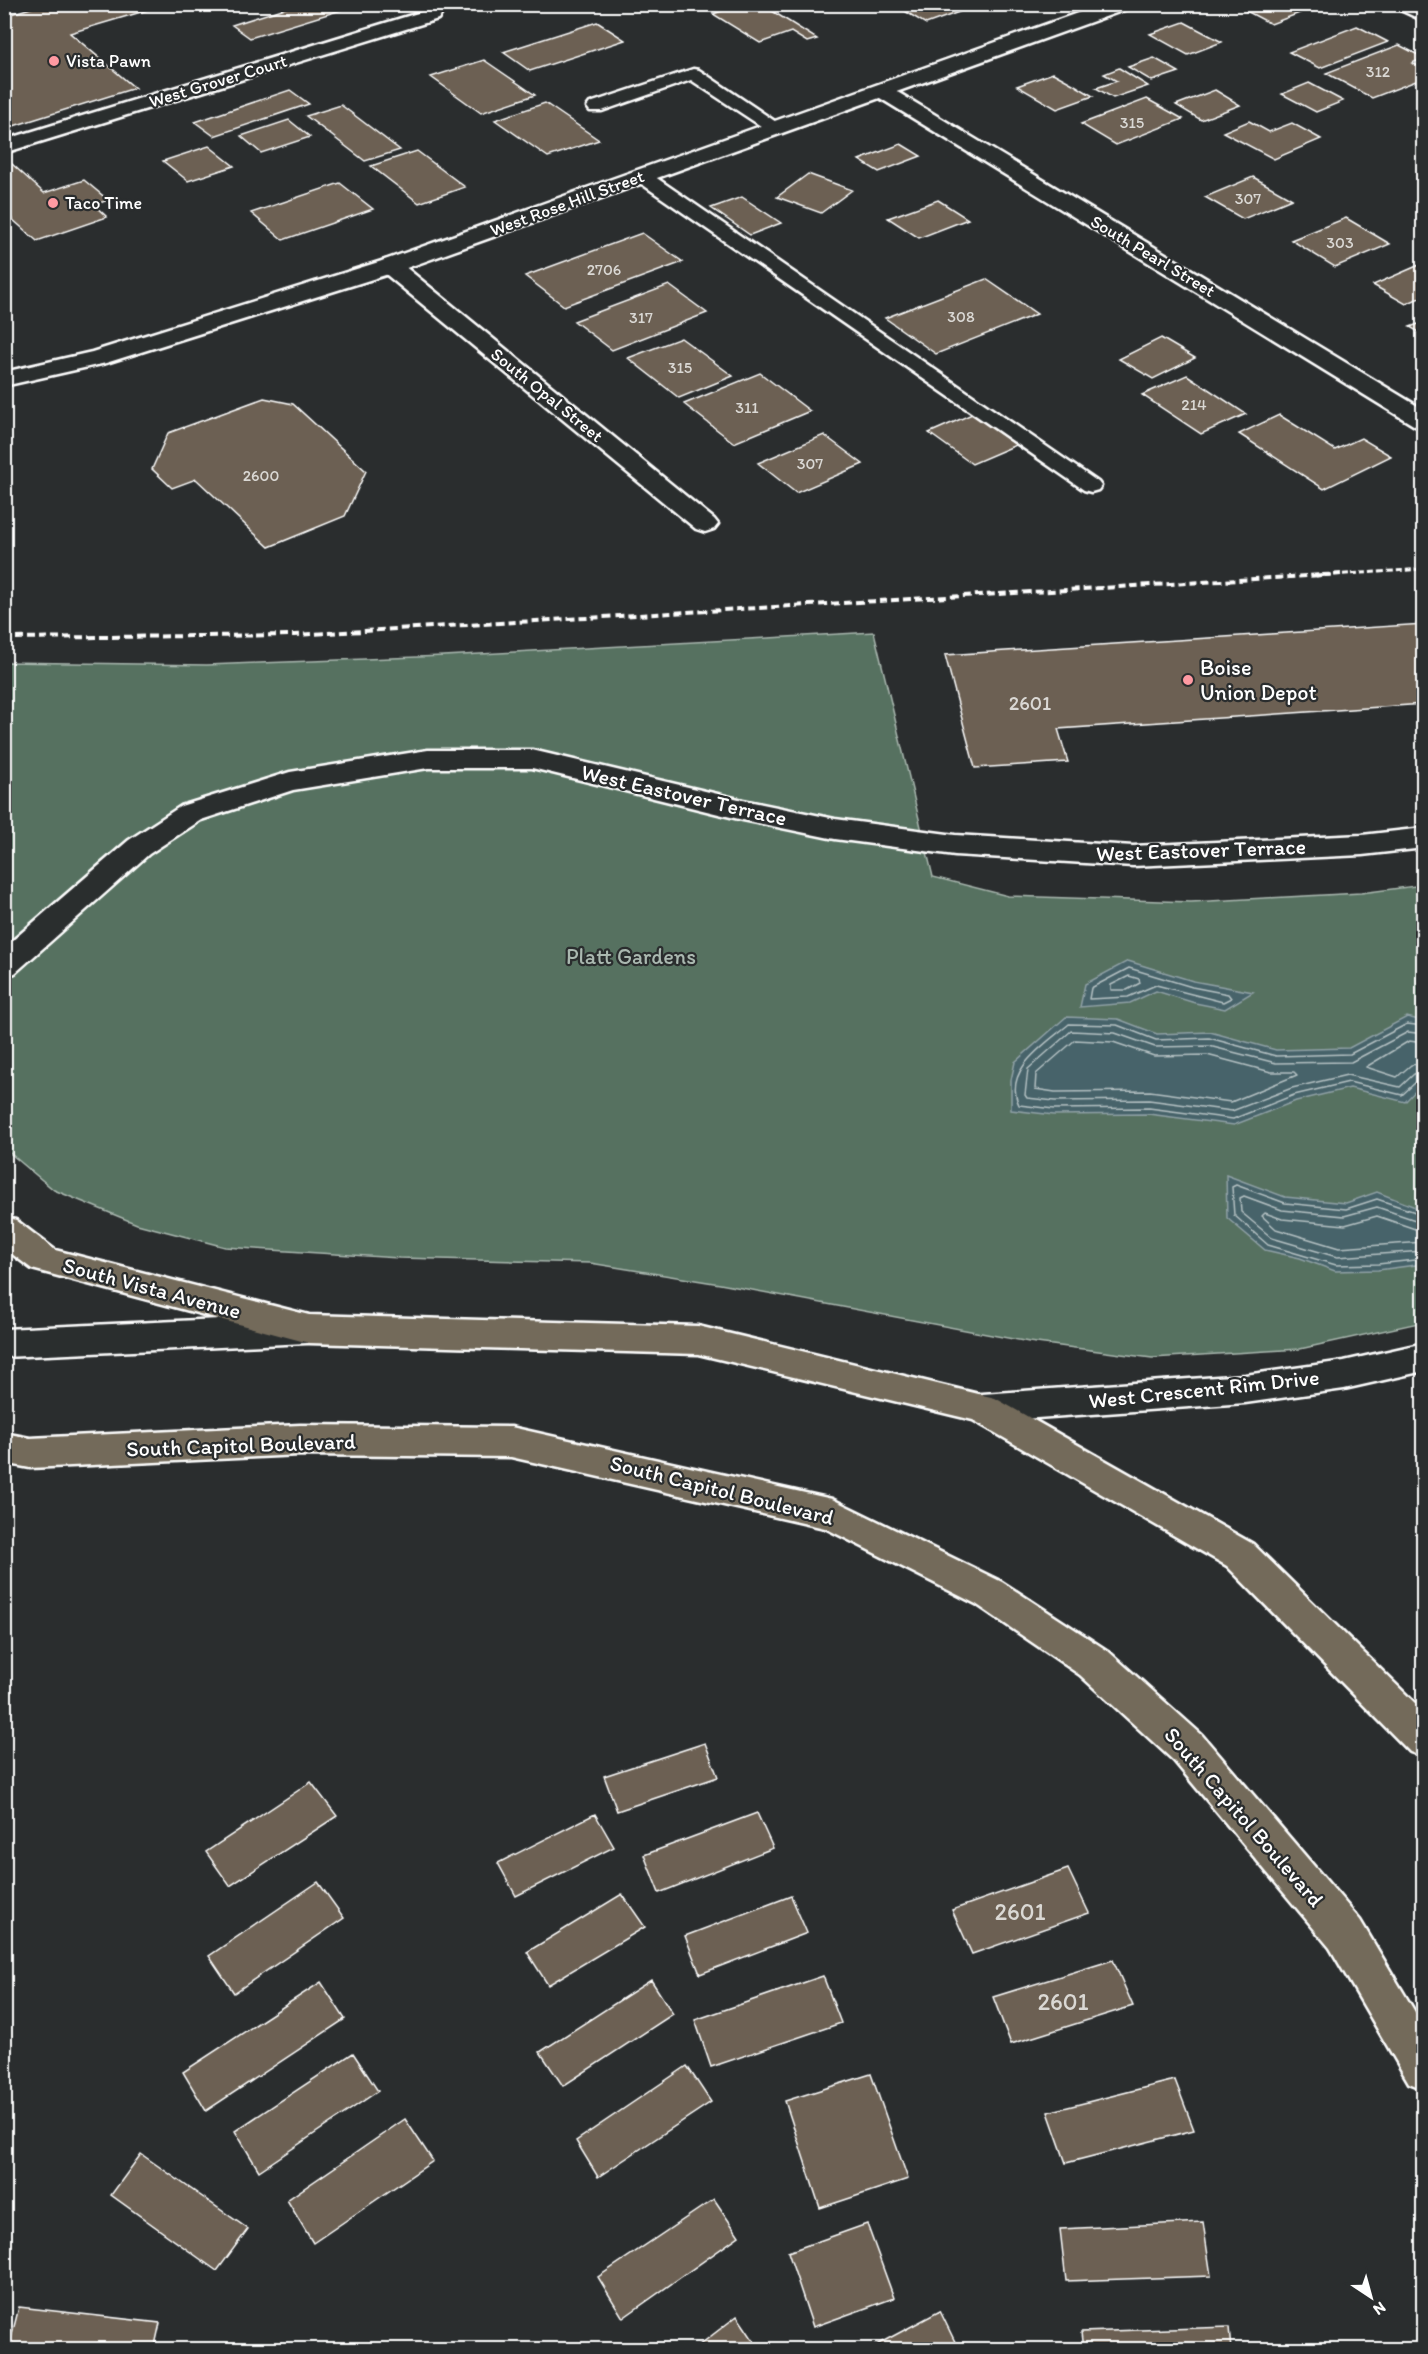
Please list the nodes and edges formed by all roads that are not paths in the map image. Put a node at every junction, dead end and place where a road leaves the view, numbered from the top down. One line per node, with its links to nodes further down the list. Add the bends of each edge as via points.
1 (1123, 4): 5 (street, West Rose Hill Street)
2 (1403, 4): 4 (street)
3 (431, 15): 8 (street, West Grover Court)
4 (1424, 15)
5 (882, 91): 7 (street, West Rose Hill Street); 12 (street, South Pearl Street)
6 (596, 107): 7 (lane, via 693,74)
7 (776, 128): 9 (street, West Rose Hill Street)
8 (4, 147)
9 (642, 176): 10 (street, West Rose Hill Street); 13 (lane)
10 (390, 266): 11 (street, West Rose Hill Street, via 98,358); 14 (street, South Opal Street)
11 (4, 379)
12 (1424, 421)
13 (1091, 486)
14 (705, 524)
15 (1424, 838): 16 (street, West Eastover Terrace, via 1362,845 1133,856 956,845 835,829 532,759 428,759 290,781 191,813 139,847)
16 (4, 965)
17 (4, 1229): 18 (main road, South Vista Avenue, via 44,1260)
18 (309, 1329): 19 (street); 21 (main road, via 698,1340)
19 (4, 1343)
20 (1424, 1357): 21 (street, West Crescent Rim Drive, via 1344,1375 1245,1389)
21 (982, 1408): 23 (main road, via 1240,1555)
22 (4, 1448): 24 (main road, South Capitol Boulevard, via 30,1453 300,1440 512,1442 832,1514 989,1593 1094,1663 1188,1748 1345,1934)
23 (1424, 1739)
24 (1424, 2067)

